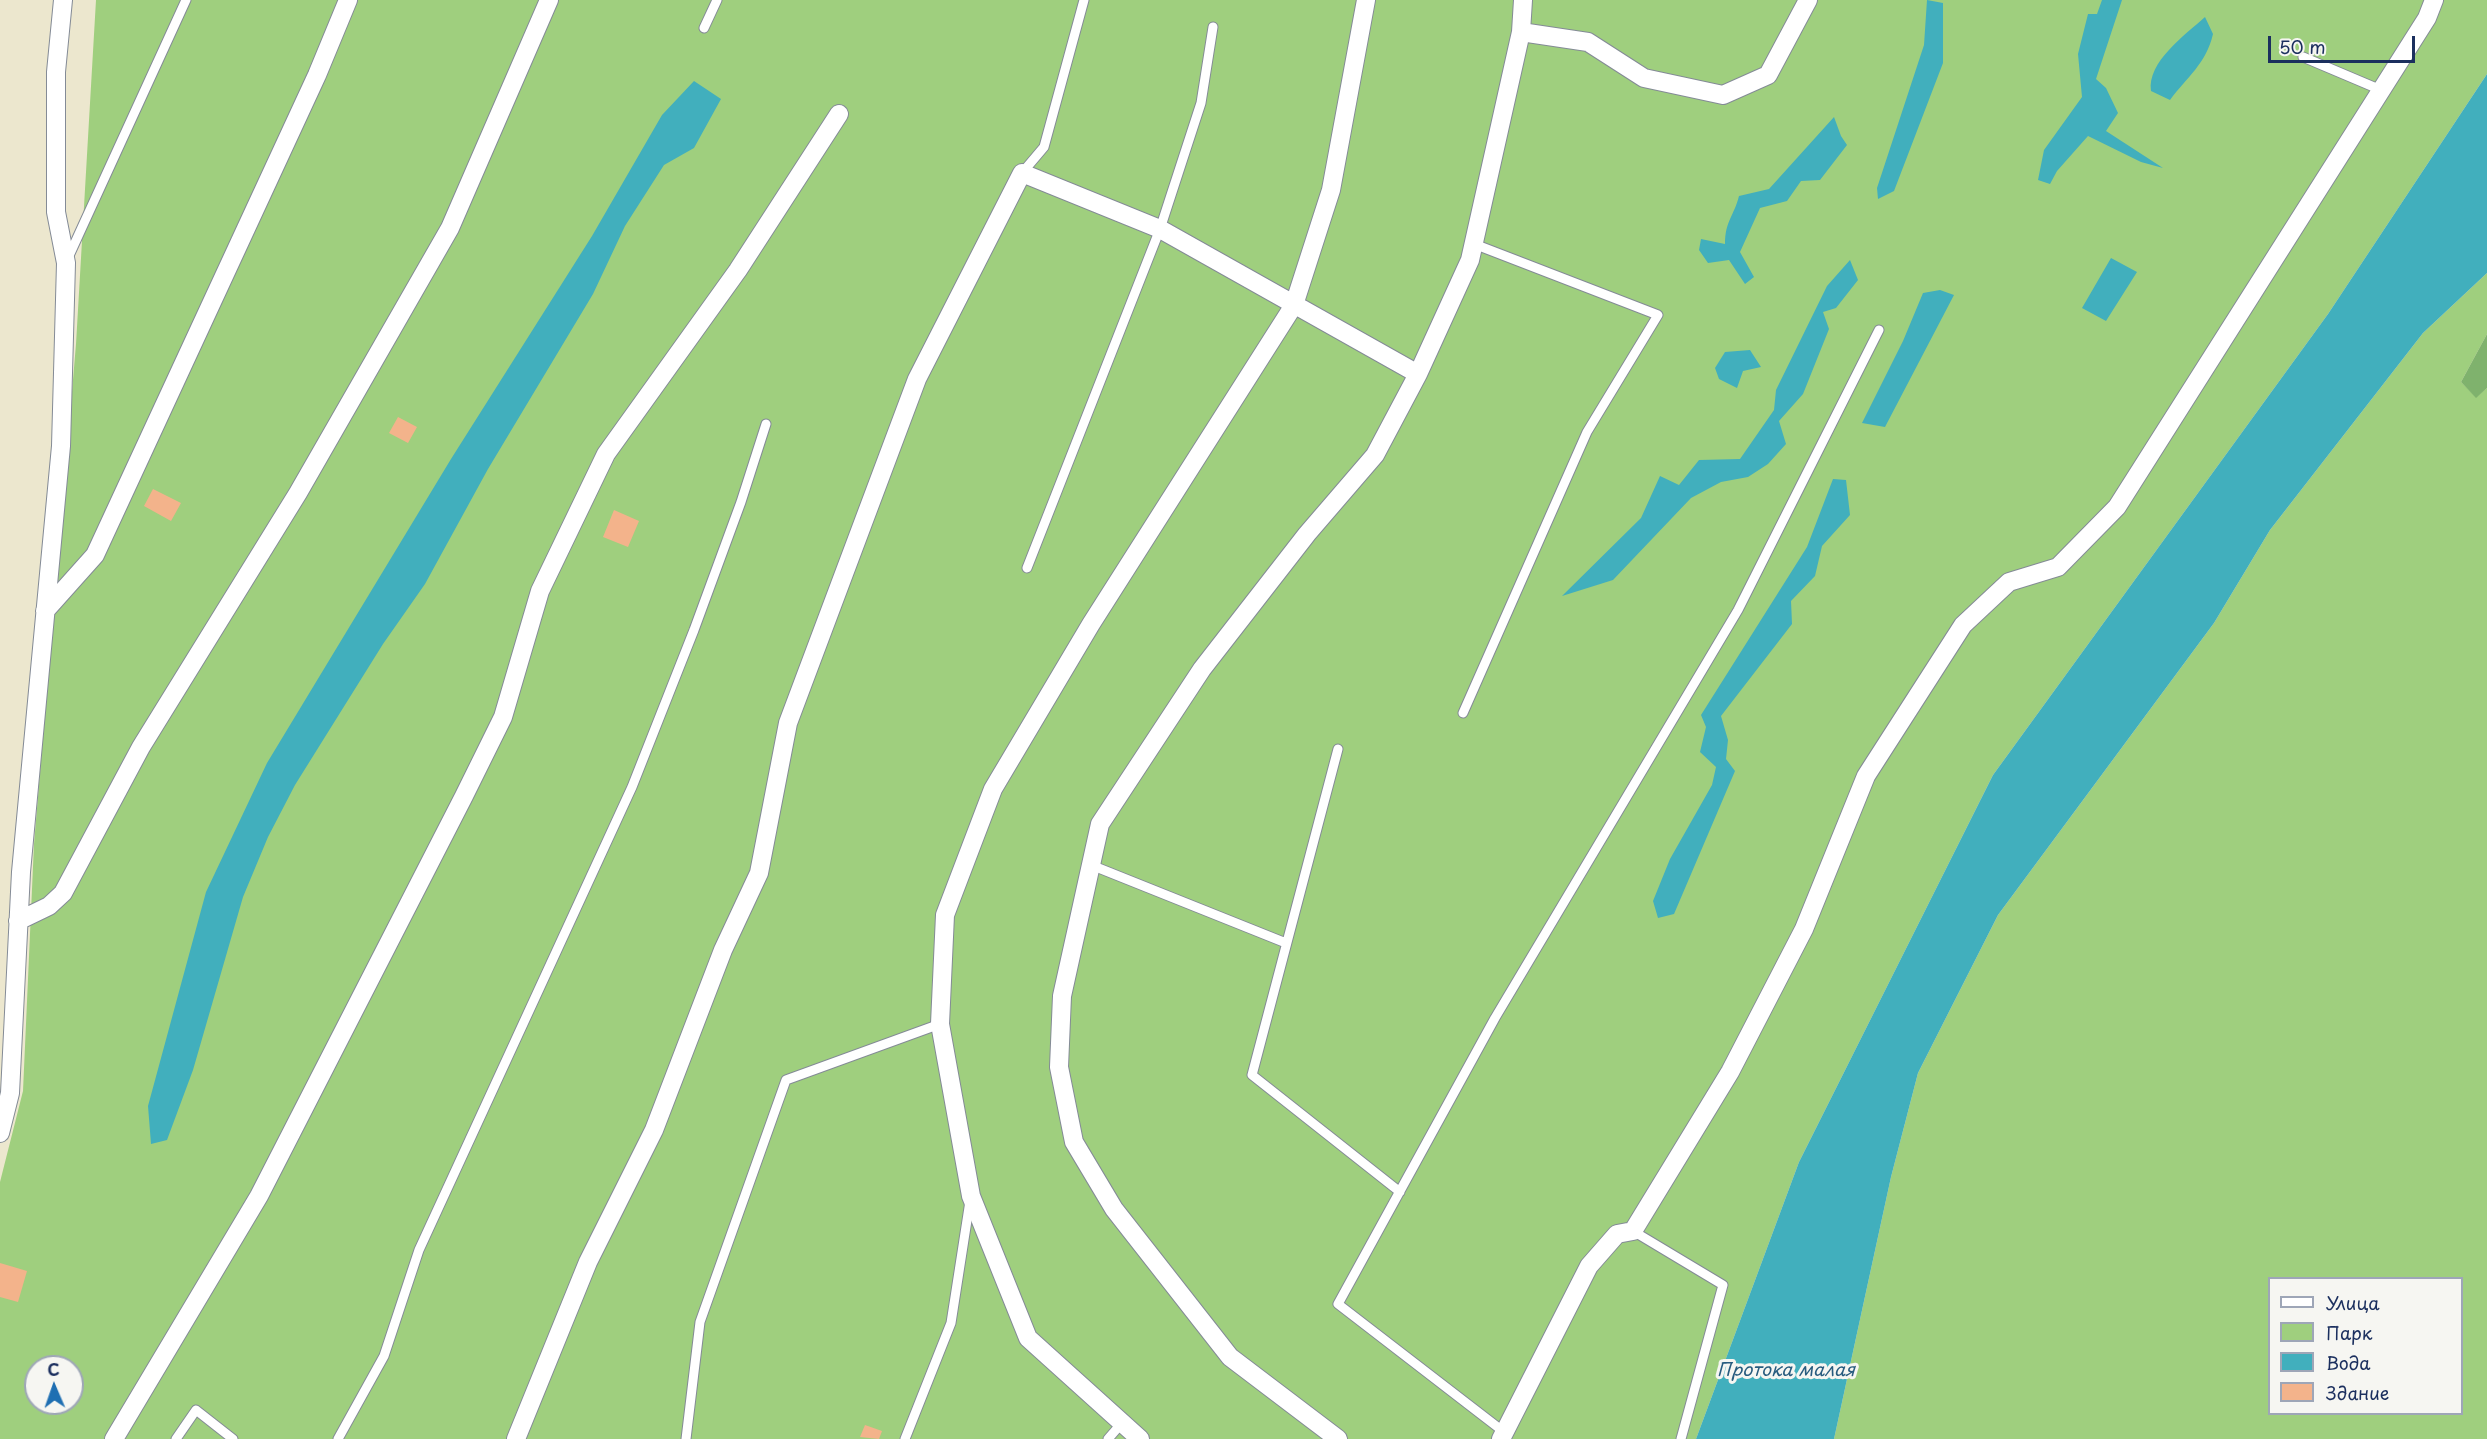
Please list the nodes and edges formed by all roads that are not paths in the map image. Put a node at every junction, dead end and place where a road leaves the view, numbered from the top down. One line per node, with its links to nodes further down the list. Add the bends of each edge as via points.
1 (63, 0): 20 (street, via 56,72 56,212)
2 (186, 0): 20 (lane)
3 (348, 0): 26 (street, via 95,555)
4 (549, 0): 30 (street, via 450,228 298,493 141,747 63,893 49,906)
5 (717, 0): 12 (lane)
6 (1084, 0): 17 (lane, via 1044,147)
7 (1366, 0): 21 (street, via 1331,190)
8 (1523, 0): 13 (street)
9 (1808, 0): 13 (street, via 1768,75 1724,95 1644,78 1588,42)
10 (2434, 0): 15 (street, via 2427,18)
11 (1213, 27): 18 (lane, via 1201,103)
12 (704, 28)
13 (1521, 32): 19 (street)
14 (2303, 57): 15 (lane)
15 (2381, 90): 36 (street, via 2117,507 2058,567 2009,582 1963,624 1866,776 1804,929 1730,1072)
16 (839, 114): 39 (street, via 738,270 606,454 540,591 503,717 464,796 259,1196)
17 (1022, 173): 18 (street); 43 (street, via 917,379 788,723 759,873 723,950 654,1130 588,1262)
18 (1160, 229): 21 (street); 25 (lane)
19 (1474, 243): 23 (street, via 1470,260); 27 (lane, via 1658,315 1587,432)
20 (66, 263): 26 (street, via 62,446)
21 (1294, 305): 23 (street); 32 (street, via 1091,624 993,789 945,915)
22 (1879, 330): 34 (lane, via 1738,609 1495,1018)
23 (1418, 374): 29 (street, via 1375,455 1307,534 1189,688 1100,824)
24 (766, 424): 42 (lane, via 698,619 632,787 419,1250 384,1356)
25 (1027, 568)
26 (45, 611): 30 (street)
27 (1463, 712)
28 (1338, 748): 31 (lane)
29 (1091, 865): 31 (lane); 48 (street, via 1062,996 1059,1067 1074,1142 1114,1209 1230,1357)
30 (18, 921): 33 (street, via 10,1094)
31 (1286, 943): 34 (lane, via 1252,1075)
32 (940, 1024): 35 (street); 44 (lane, via 786,1080 700,1322)
33 (0, 1133)
34 (1400, 1192): 38 (lane, via 1338,1304)
35 (971, 1196): 37 (street, via 1028,1338); 45 (lane, via 951,1323)
36 (1633, 1231): 38 (street, via 1617,1234 1589,1266); 49 (lane, via 1723,1285)
37 (1121, 1424): 46 (lane); 47 (street)
38 (1503, 1436)
39 (114, 1439)
40 (176, 1439): 41 (lane, via 196,1410)
41 (232, 1439)
42 (338, 1439)
43 (516, 1439)
44 (686, 1439)
45 (905, 1439)
46 (1108, 1439)
47 (1140, 1439)
48 (1338, 1439)
49 (1681, 1439)

